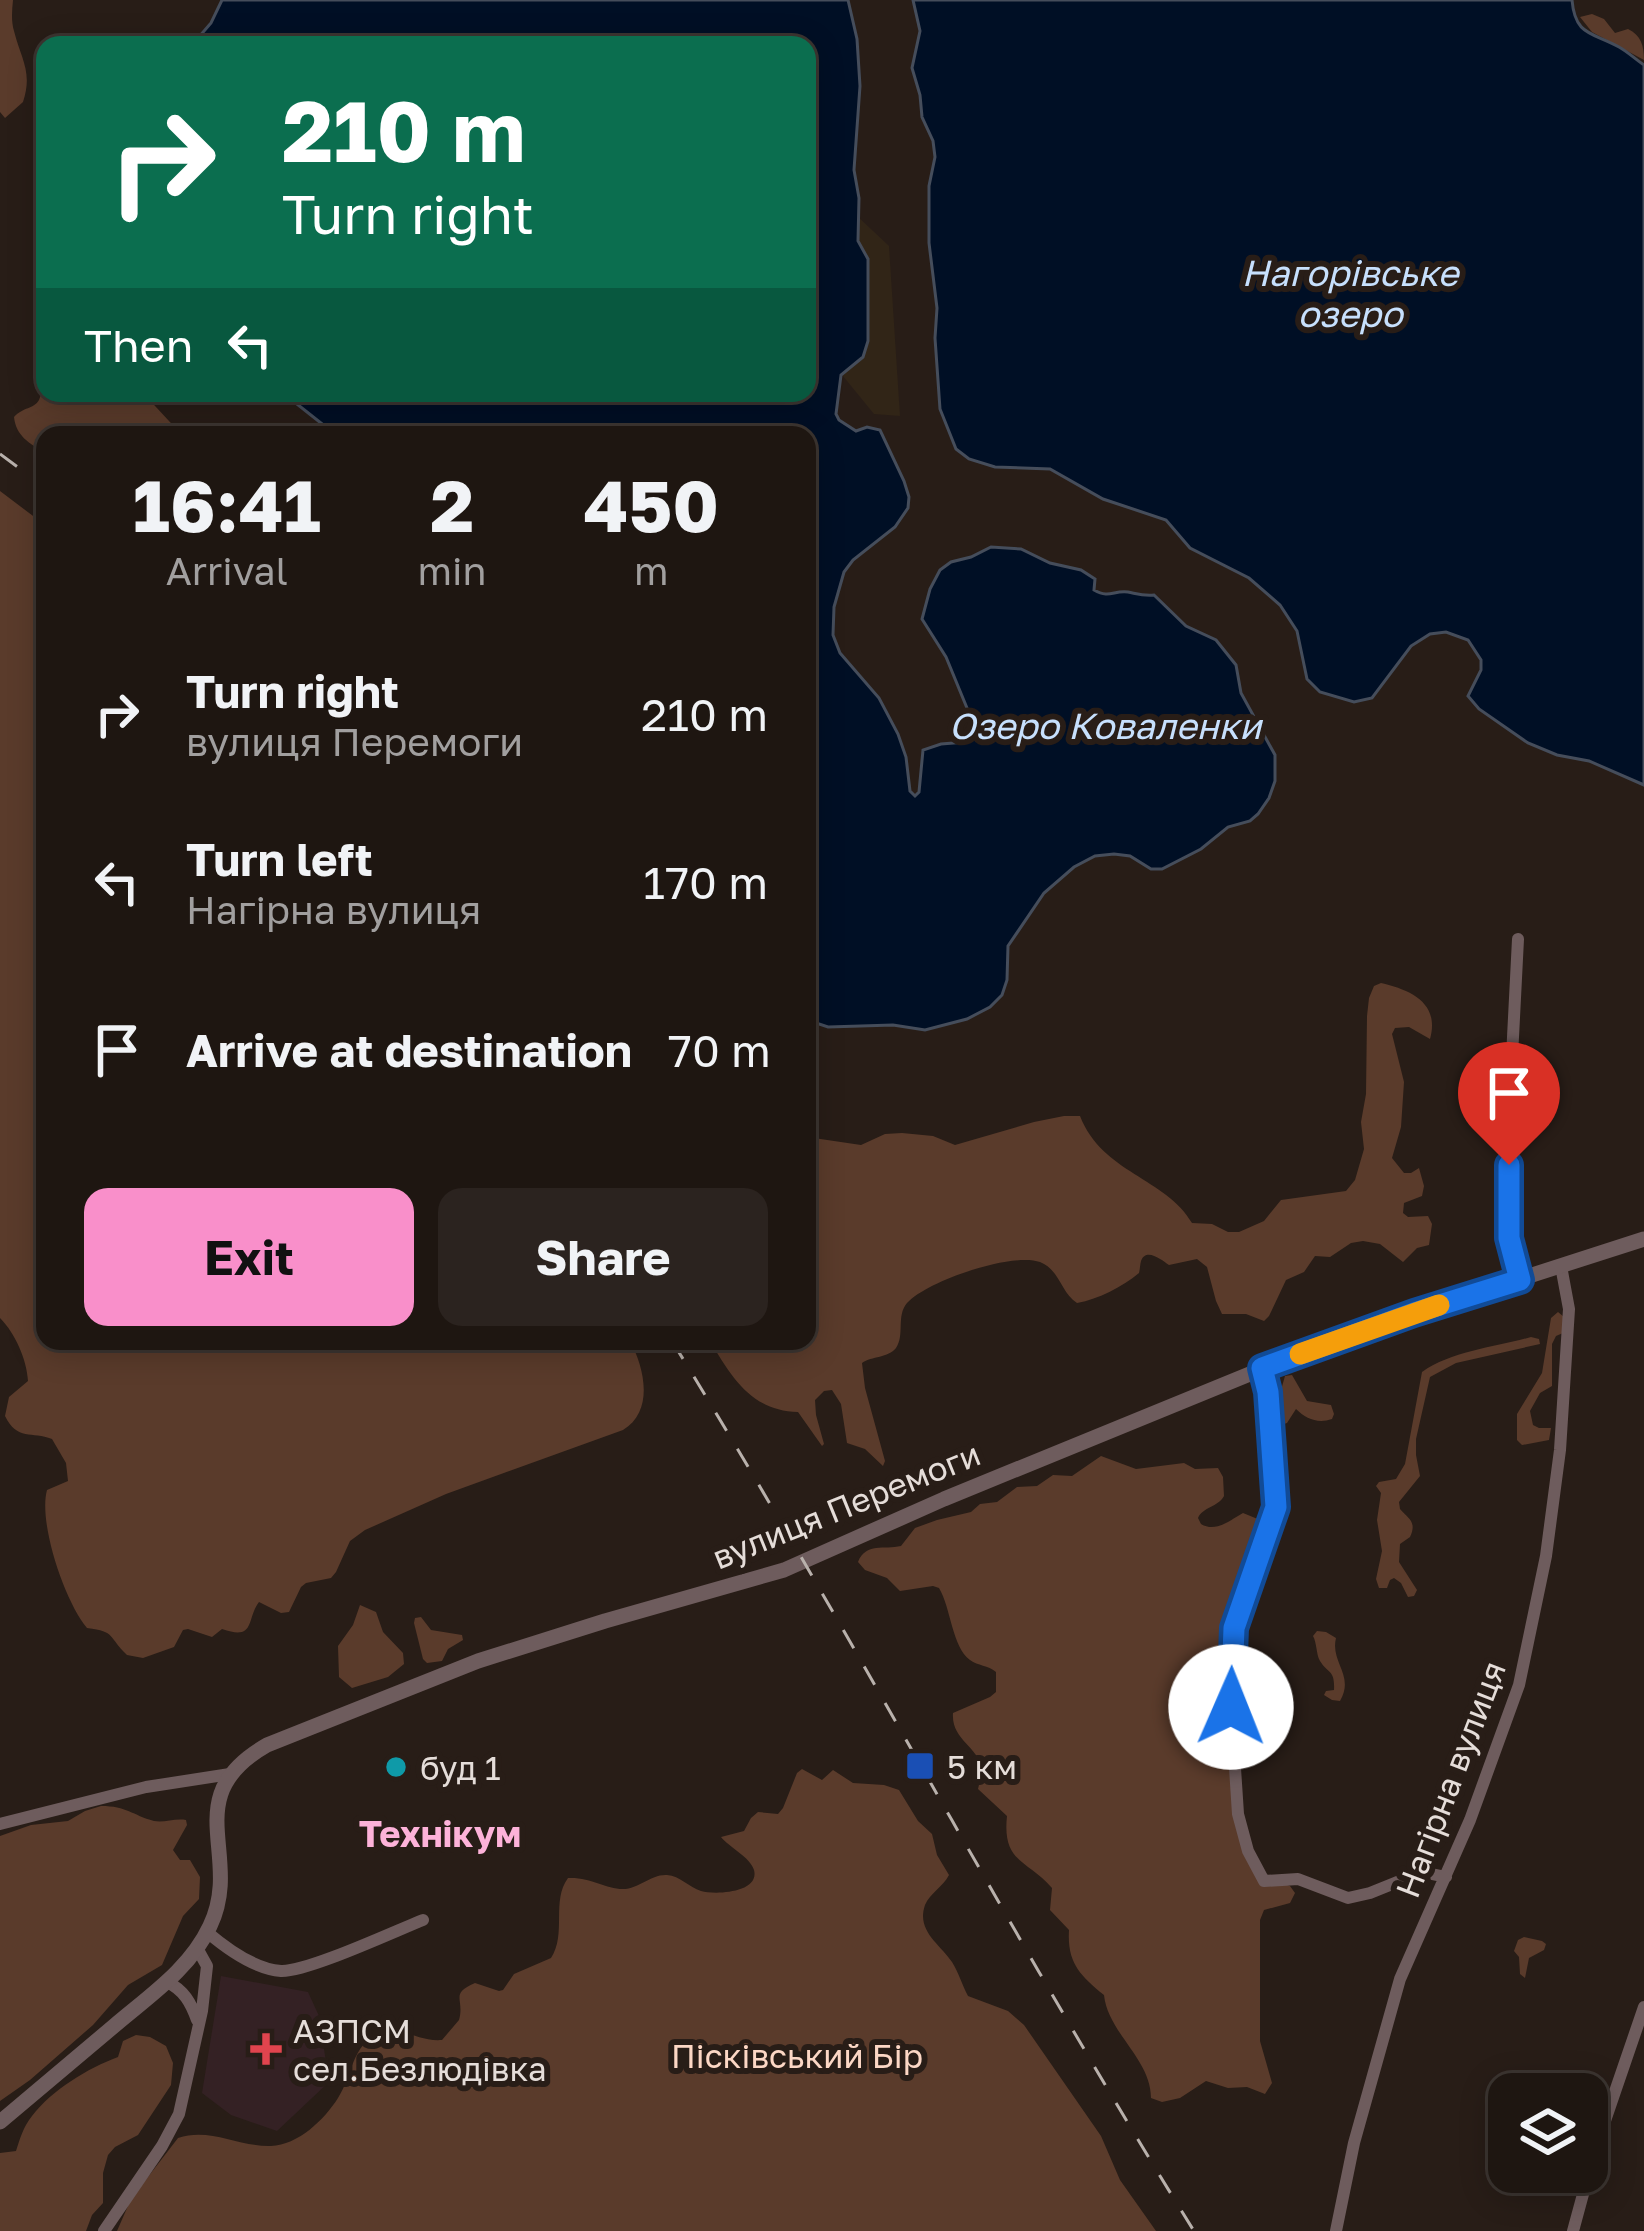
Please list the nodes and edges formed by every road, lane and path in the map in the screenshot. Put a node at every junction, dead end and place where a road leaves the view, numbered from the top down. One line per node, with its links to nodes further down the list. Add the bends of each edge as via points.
1 (1518, 939): 4 (street, via 1508,1228)
2 (1644, 1239): 3 (street, вулиця Перемоги)
3 (1561, 1266): 4 (street, вулиця Перемоги); 8 (street, Нагірна вулиця, via 1569,1316 1543,1571 1511,1711)
4 (1520, 1280): 5 (street, вулиця Перемоги)
5 (1262, 1368): 6 (street, вулиця Перемоги, via 784,1570 512,1650 326,1720 267,1745); 8 (street, via 1276,1507 1238,1612 1231,1661 1244,1839 1264,1881 1298,1879 1342,1898 1422,1872)
6 (230, 1774): 7 (street, вулиця Перемоги); 10 (street, via 216,1810 220,1883)
7 (0, 1825)
8 (1446, 1877): 17 (street, Нагірна вулиця, via 1400,1979)
9 (422, 1920): 10 (street, via 287,1971 260,1966)
10 (207, 1932): 11 (street)
11 (197, 1948): 12 (street); 14 (street, via 207,1966)
12 (167, 1982): 14 (street, via 192,2004); 15 (street)
13 (1644, 2007): 18 (street)
14 (199, 2027): 16 (street, via 179,2114)
15 (0, 2122)
16 (104, 2231)
17 (1336, 2231)
18 (1573, 2231)

